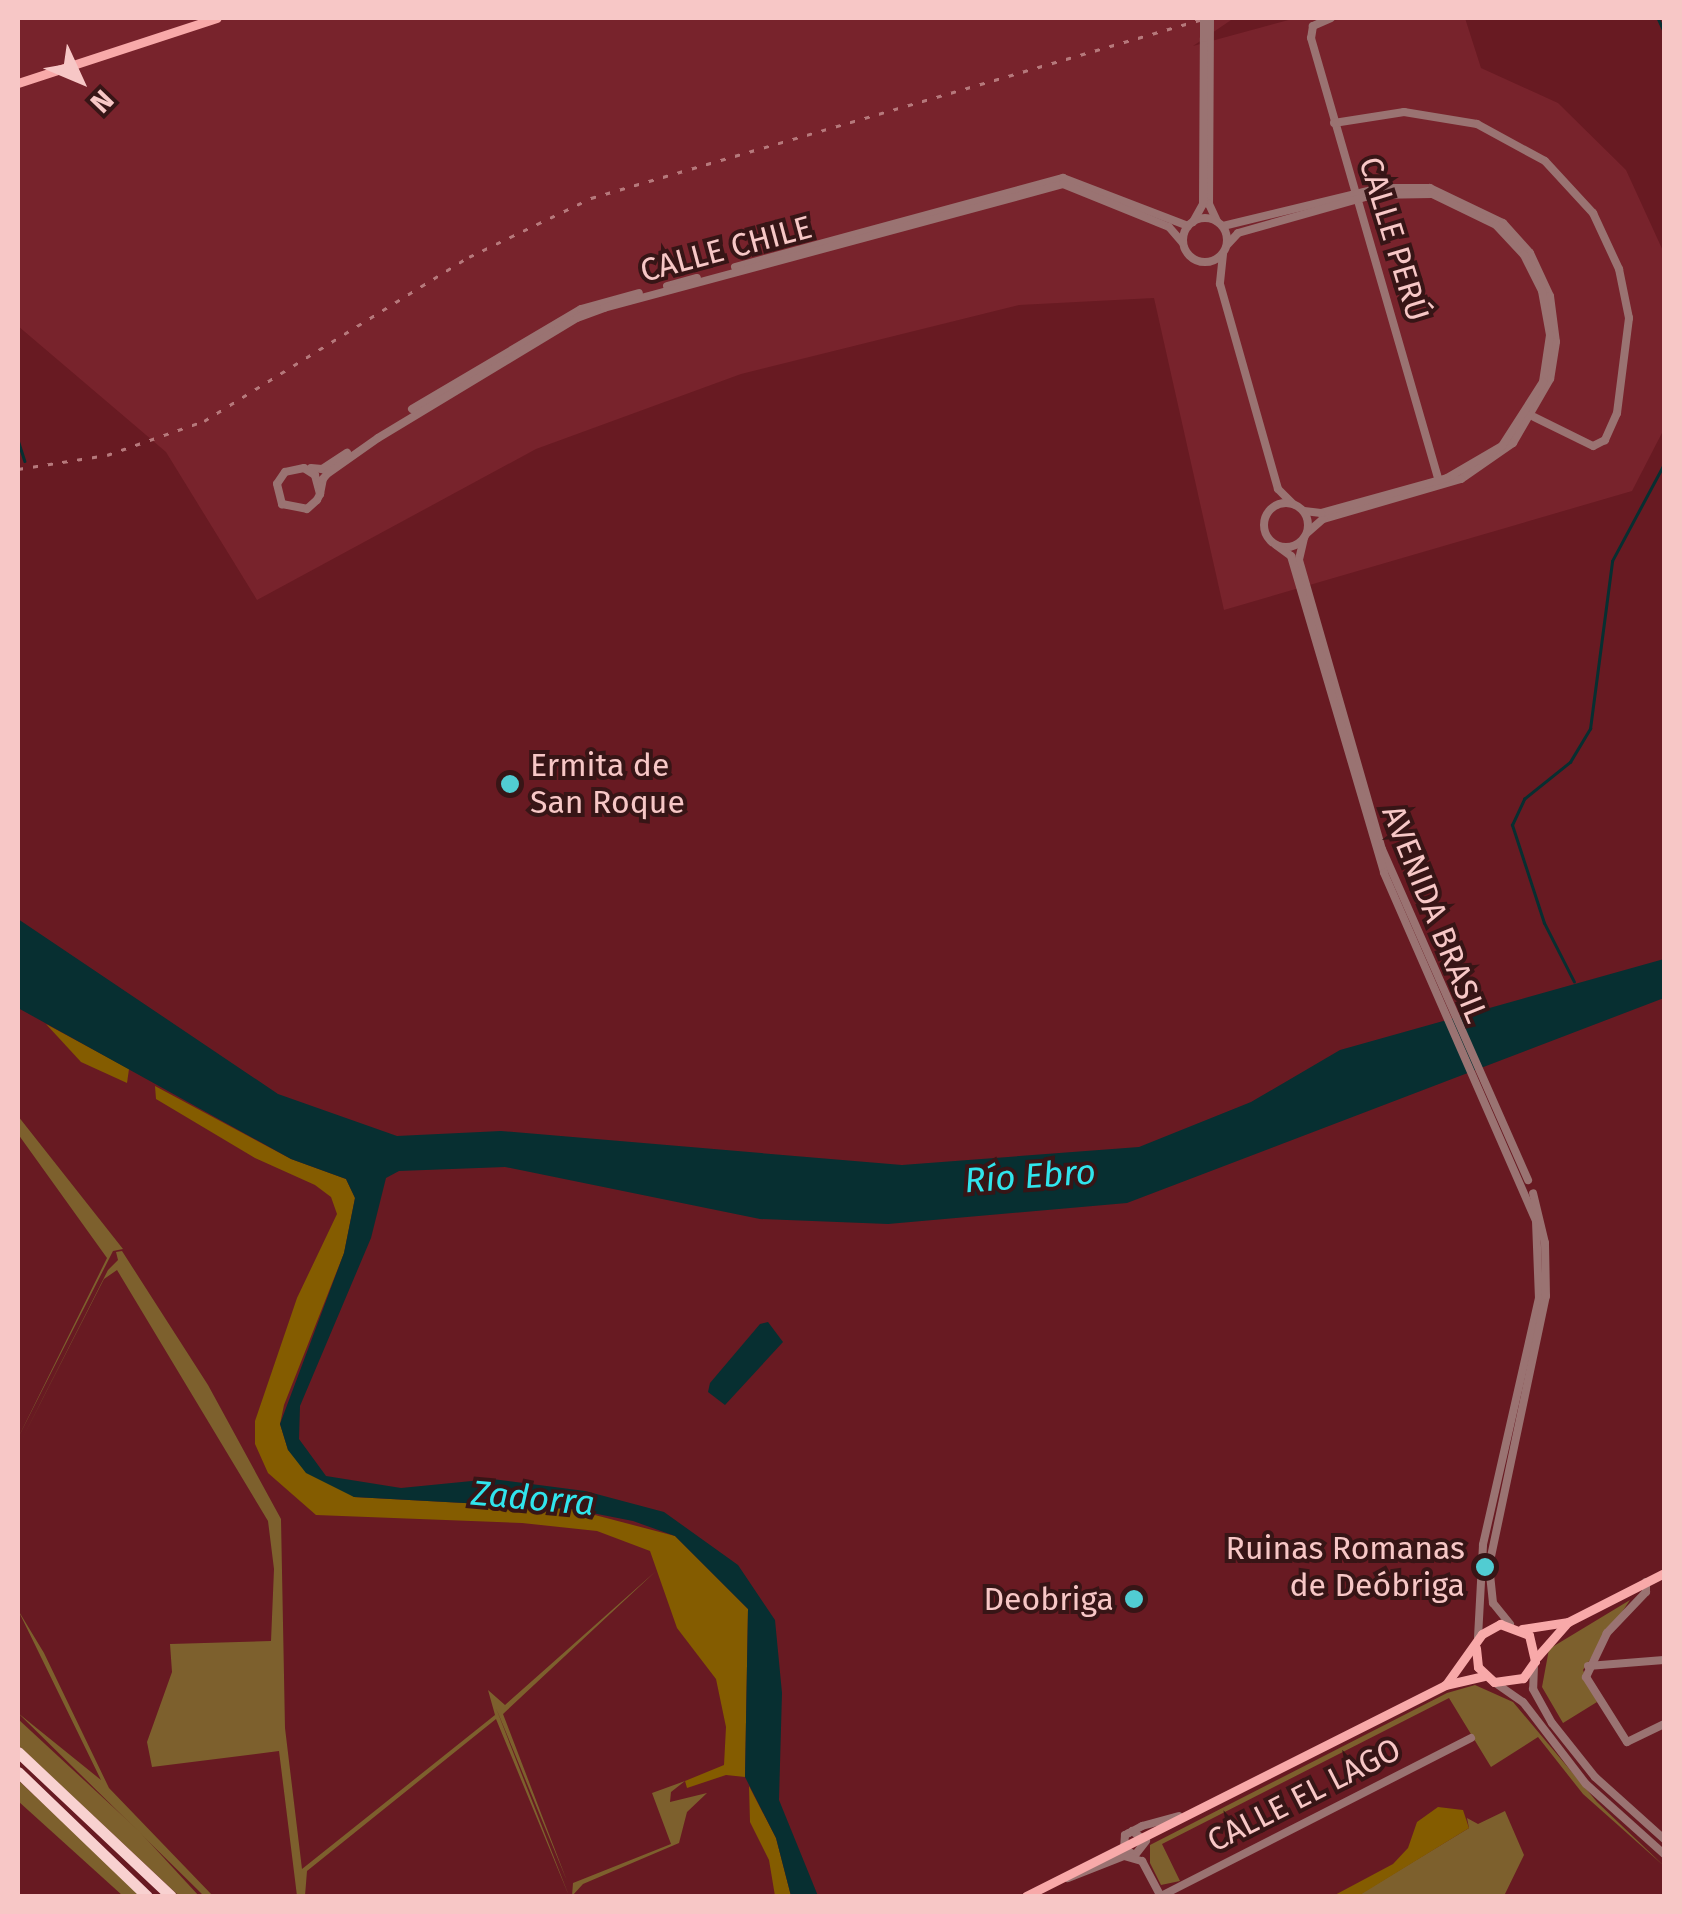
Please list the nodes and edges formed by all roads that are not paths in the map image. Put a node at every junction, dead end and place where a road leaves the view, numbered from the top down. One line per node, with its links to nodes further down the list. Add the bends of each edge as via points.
1 (217, 18): 5 (main road)
2 (1208, 18): 4 (street, bridge)
3 (1331, 18): 6 (street, CALLE PERÚ, via 1316,23 1310,34)
4 (1207, 38): 8 (street, via 1203,204); 9 (street, via 1208,204)
5 (18, 81)
6 (1334, 123): 7 (street, CALLE PERÚ); 15 (street, via 1404,112 1477,124 1545,161 1592,213 1619,269 1629,318 1617,413 1605,440 1594,446)
7 (1357, 196): 9 (street); 11 (street, via 1238,233); 15 (street, via 1403,186 1452,194 1492,214 1524,244 1547,288 1556,334 1550,379); 17 (street, CALLE PERÚ); 17 (street, via 1414,192 1464,205 1508,236 1542,291 1549,354 1531,409 1491,455)
8 (1191, 224): 9 (street); 10 (street); 16 (street, CALLE CHILE, via 1076,180 1054,180 582,309 325,468)
9 (1220, 224): 11 (street)
10 (1183, 243): 13 (street); 19 (street, CALLE CHILE, via 1166,226 1063,184 604,308 414,414 331,470)
11 (1227, 245): 12 (street)
12 (1223, 254): 13 (street); 14 (street)
13 (1201, 262): 14 (street)
14 (1220, 284): 18 (street)
15 (1534, 417): 17 (street, via 1491,462)
16 (304, 468): 19 (street, via 319,481); 19 (street, via 280,478 282,504 300,511)
17 (1439, 483): 22 (street, via 1321,513); 23 (street, via 1322,518)
18 (1278, 489): 20 (street); 21 (street)
19 (320, 494)
20 (1294, 504): 21 (street); 22 (street)
21 (1272, 508): 24 (street, via 1263,527)
22 (1304, 511): 23 (street)
23 (1306, 535): 24 (street, via 1294,546); 25 (street, via 1298,555)
24 (1276, 545): 25 (street, via 1291,556)
25 (1306, 598): 28 (street, AVENIDA BRASIL, via 1380,861 1531,1202 1539,1298 1482,1554)
26 (1664, 1573): 27 (main road)
27 (1646, 1582): 29 (main road); 35 (street, via 1646,1592)
28 (1488, 1604): 30 (street); 32 (street, AVENIDA BRASIL)
29 (1568, 1622): 31 (main road); 34 (main road)
30 (1510, 1624): 31 (main road); 32 (main road, via 1490,1628)
31 (1522, 1629): 34 (main road, via 1533,1643)
32 (1476, 1645): 36 (main road); 38 (main road)
33 (1664, 1660): 35 (street)
34 (1534, 1662): 37 (main road, via 1522,1678); 46 (street, via 1533,1688 1595,1777)
35 (1588, 1666): 39 (street, via 1586,1677 1626,1741)
36 (1484, 1676): 37 (main road); 38 (main road)
37 (1494, 1682): 49 (street, via 1523,1702 1586,1784)
38 (1445, 1685): 43 (main road)
39 (1664, 1724)
40 (1471, 1738): 54 (street, CALLE EL LAGO)
41 (18, 1752): 52 (highway)
42 (18, 1772): 51 (highway)
43 (1198, 1811): 44 (street); 45 (main road)
44 (1130, 1832): 45 (street); 47 (street)
45 (1145, 1838): 47 (main road); 48 (street)
46 (1664, 1840)
47 (1126, 1849): 48 (street); 50 (street); 53 (main road)
48 (1144, 1850): 50 (street)
49 (1664, 1854)
50 (1142, 1861): 54 (street, CALLE EL LAGO)
51 (147, 1896)
52 (171, 1896)
53 (1026, 1896)
54 (1161, 1896)

